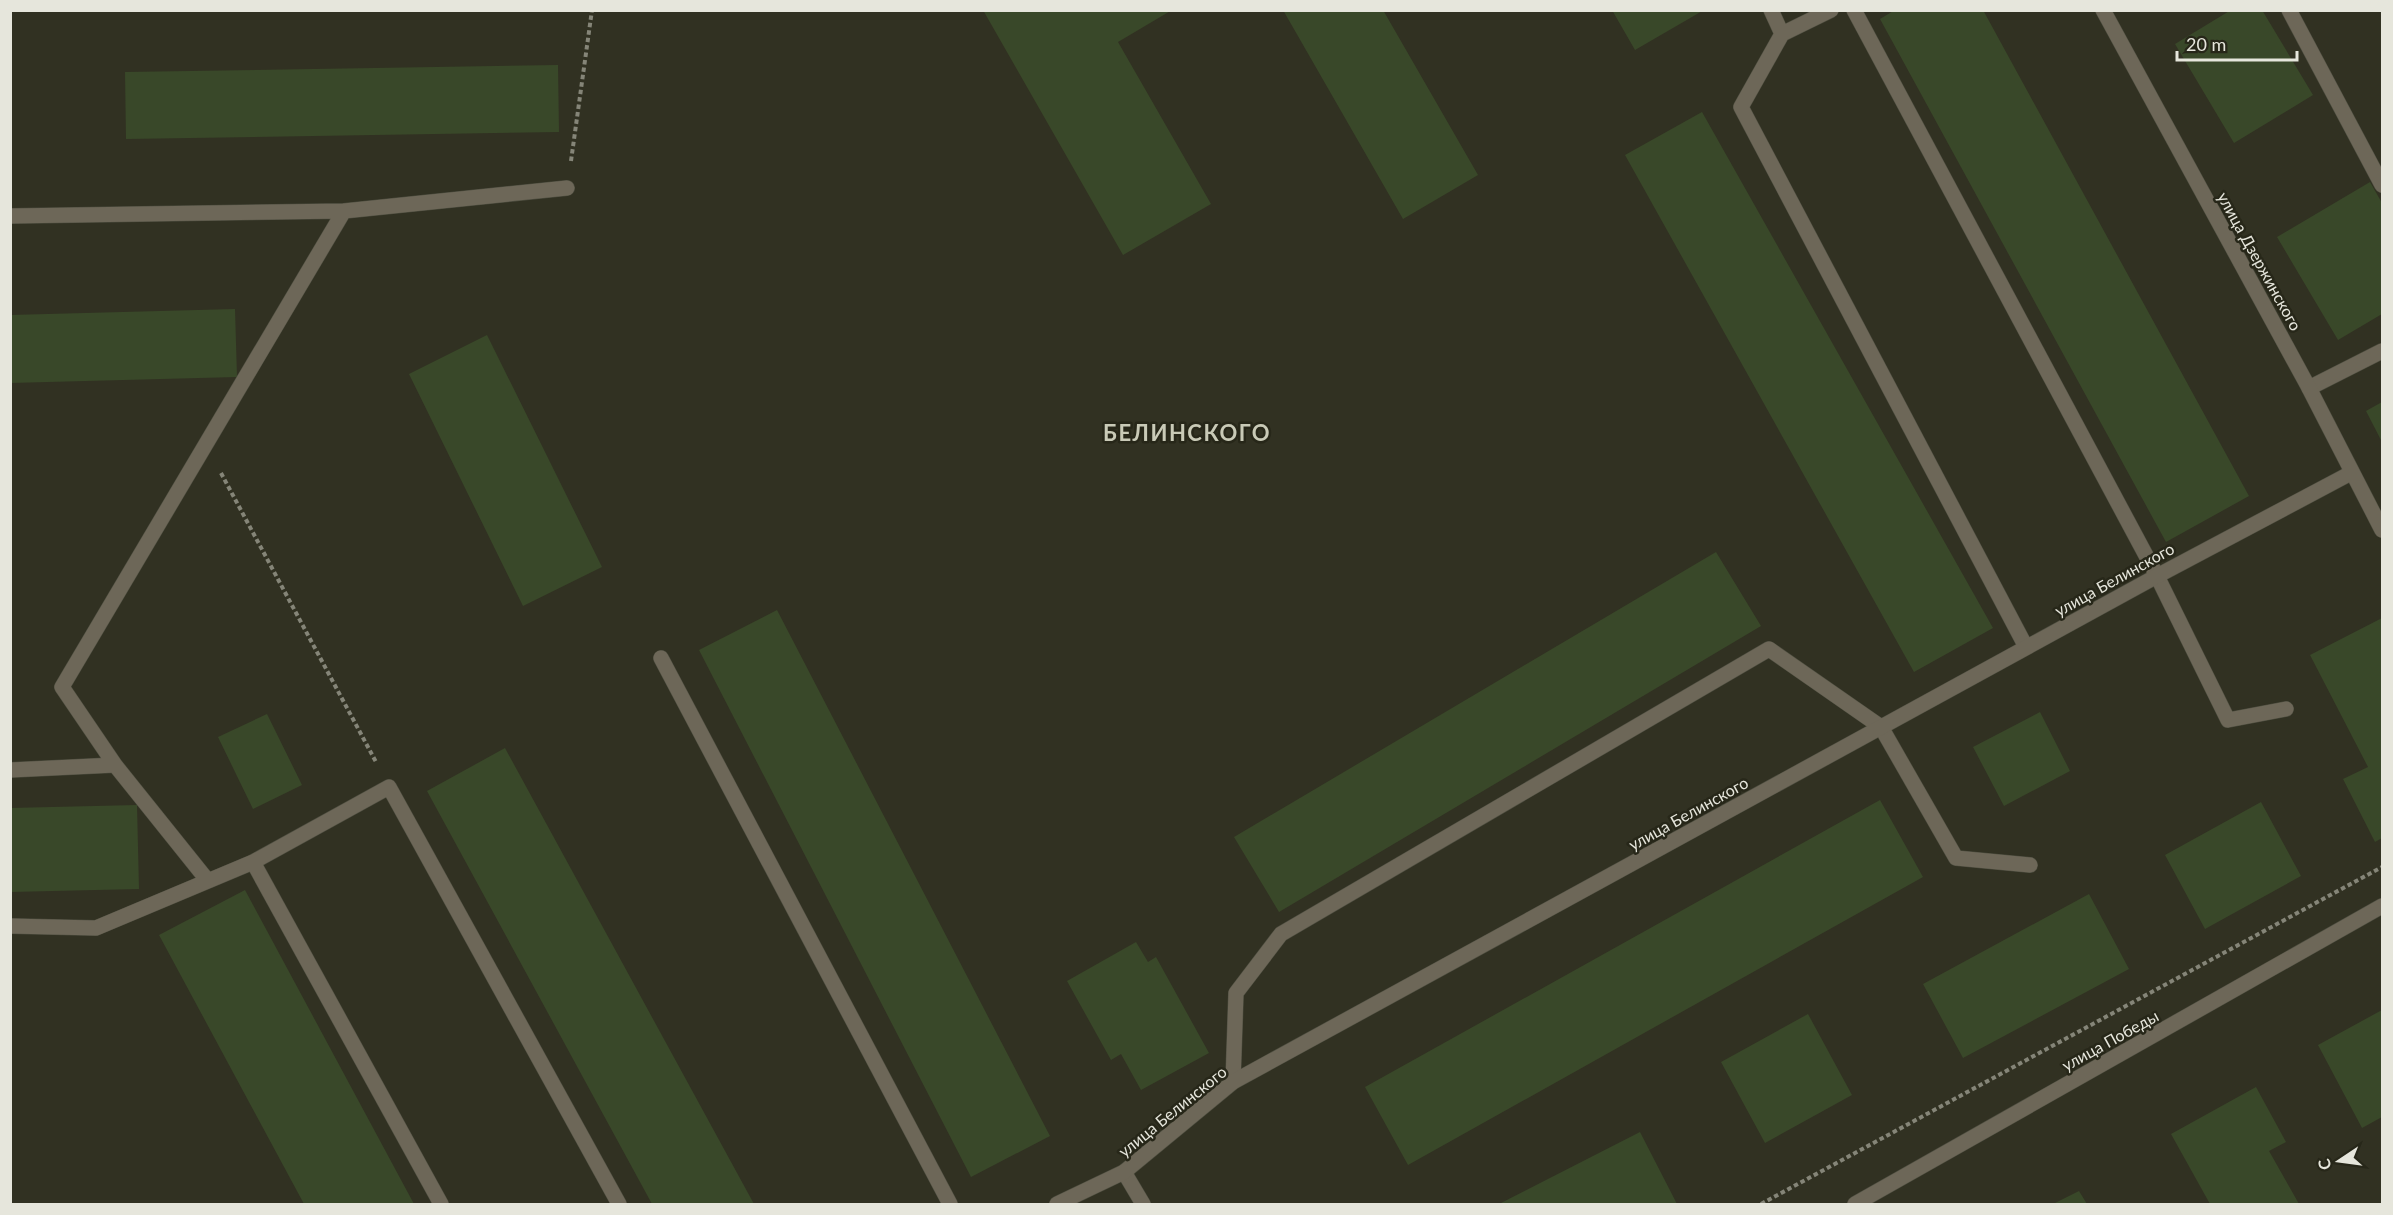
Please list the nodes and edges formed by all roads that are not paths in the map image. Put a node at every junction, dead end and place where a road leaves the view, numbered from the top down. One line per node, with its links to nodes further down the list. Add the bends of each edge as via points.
1 (1771, 10): 6 (street)
2 (1831, 10): 6 (street)
3 (1854, 10): 15 (street)
4 (2103, 10): 12 (street, улица Дзержинского)
5 (2289, 10): 7 (street)
6 (1782, 34): 16 (street, via 1741,107)
7 (2382, 185)
8 (567, 188): 9 (street)
9 (344, 211): 10 (street); 20 (street, via 62,687)
10 (10, 216)
11 (2382, 351): 12 (street)
12 (2309, 388): 13 (street, улица Дзержинского)
13 (2351, 473): 14 (street, улица Дзержинского); 15 (street, улица Белинского)
14 (2382, 530)
15 (2157, 576): 16 (street, улица Белинского); 18 (street, via 2228,720)
16 (2026, 647): 19 (street, улица Белинского)
17 (661, 658): 31 (street)
18 (2286, 709)
19 (1881, 727): 23 (street, via 1956,858); 27 (street, улица Белинского); 27 (street, via 1768,649 1281,934 1236,993)
20 (115, 765): 21 (street); 24 (street)
21 (10, 770)
22 (254, 862): 24 (street); 29 (street); 30 (street, via 389,787)
23 (2030, 865)
24 (208, 881): 26 (street, via 96,928)
25 (2382, 906): 34 (street, улица Победы)
26 (10, 926)
27 (1233, 1082): 28 (street, улица Белинского)
28 (1124, 1172): 32 (street, улица Белинского); 33 (street)
29 (441, 1204)
30 (619, 1204)
31 (950, 1204)
32 (1056, 1204)
33 (1143, 1204)
34 (1855, 1204)

